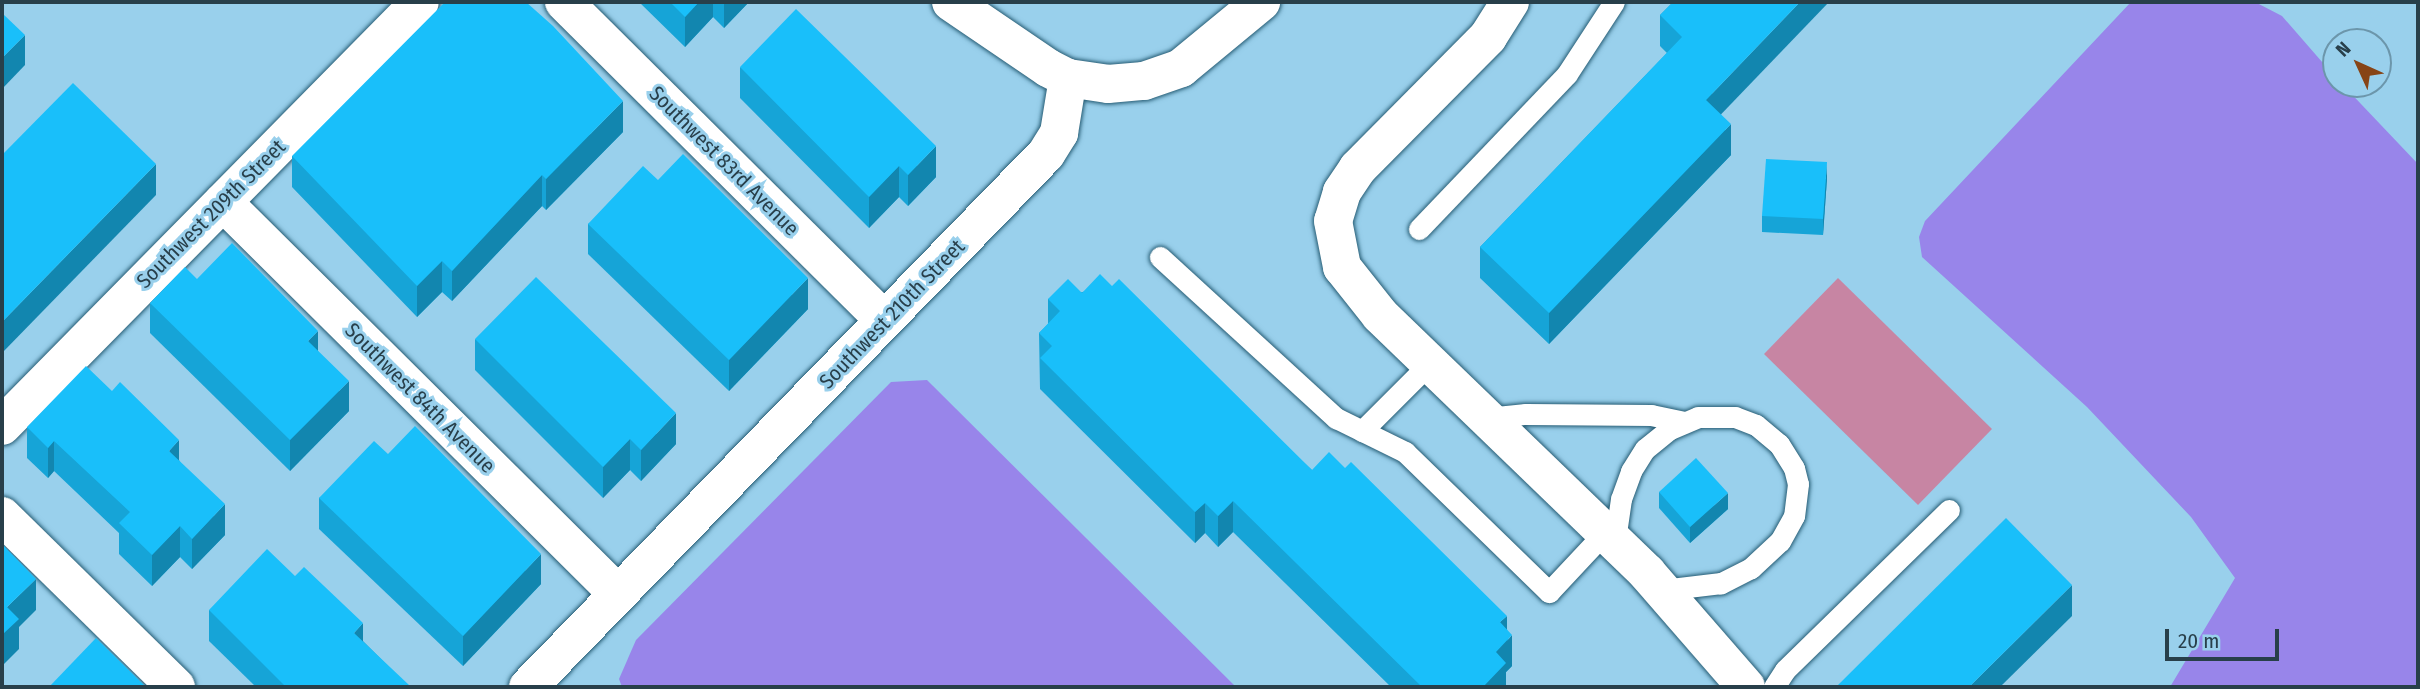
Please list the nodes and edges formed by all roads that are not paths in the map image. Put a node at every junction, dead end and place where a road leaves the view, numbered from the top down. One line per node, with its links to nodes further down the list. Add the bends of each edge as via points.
1 (420, 2): 8 (street, Southwest 209th Street)
2 (564, 2): 11 (street, Southwest 83rd Avenue)
3 (951, 2): 7 (street)
4 (1261, 2): 7 (street, via 1205,52 1163,76 1108,84)
5 (1510, 2): 12 (street, via 1488,37 1358,168 1336,204 1333,221 1342,267 1367,300)
6 (1614, 2): 9 (lane, via 1567,74)
7 (1068, 78): 11 (street, Southwest 210th Street, via 1052,148)
8 (223, 202): 15 (street, Southwest 209th Street); 21 (street, Southwest 84th Avenue)
9 (1419, 229)
10 (1160, 257): 16 (lane, via 1302,390 1336,418)
11 (884, 320): 21 (street, Southwest 210th Street)
12 (1430, 363): 13 (street); 16 (lane)
13 (1486, 418): 14 (lane, via 1651,415); 19 (street)
14 (1683, 422): 19 (lane, via 1656,439 1636,461); 20 (lane, via 1712,415 1734,416 1756,425 1779,444 1794,468 1797,500 1789,529 1751,568 1721,583)
15 (2, 426)
16 (1362, 431): 19 (lane, via 1405,453 1549,592)
17 (1949, 510): 25 (lane, via 1785,670)
18 (2, 516): 22 (street)
19 (1610, 536): 20 (street)
20 (1662, 590): 24 (street)
21 (618, 594): 23 (street, Southwest 210th Street)
22 (176, 687)
23 (528, 687)
24 (1746, 687)
25 (1774, 687)

